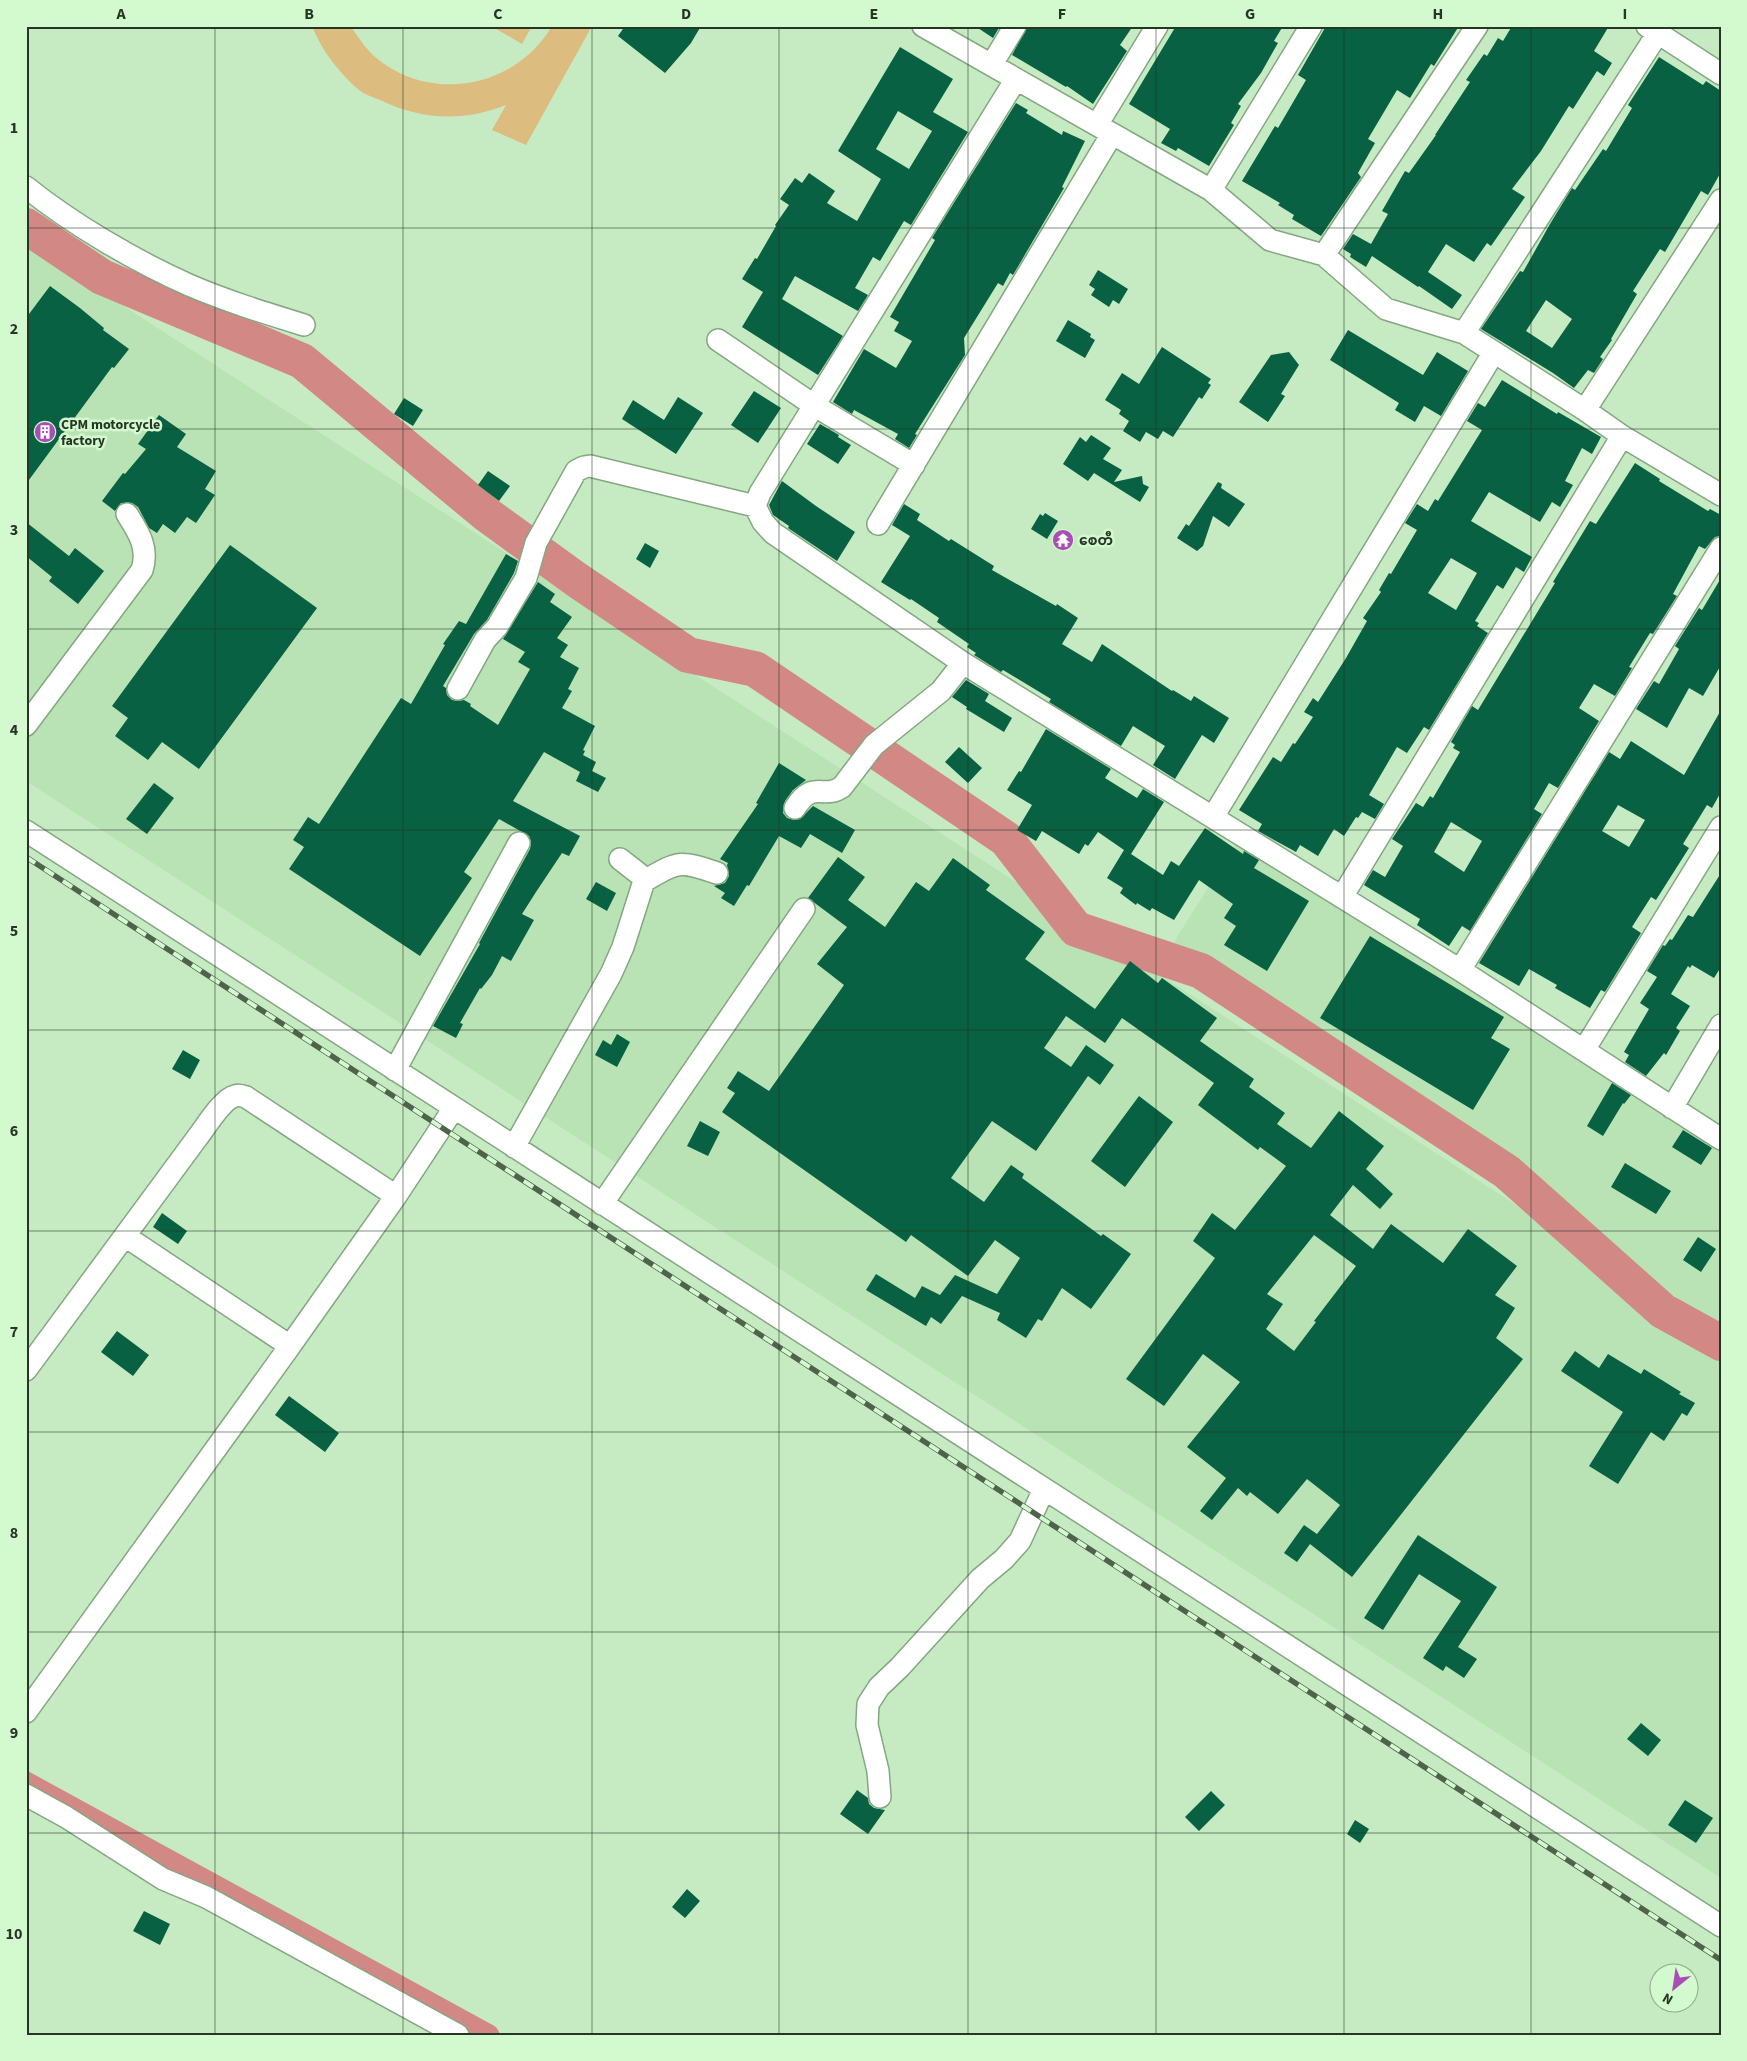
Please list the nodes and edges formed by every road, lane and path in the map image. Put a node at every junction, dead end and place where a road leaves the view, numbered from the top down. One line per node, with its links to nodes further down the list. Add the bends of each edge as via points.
1 (923, 26): 7 (street)
2 (1015, 26): 7 (street)
3 (1157, 26): 10 (street)
4 (1311, 26): 12 (street)
5 (1477, 26): 14 (street)
6 (1652, 30): 8 (street); 16 (street)
7 (992, 64): 9 (street)
8 (1721, 74)
9 (1016, 78): 10 (street); 19 (street)
10 (1104, 130): 12 (street); 22 (street)
11 (26, 187): 15 (street, via 96,235 158,271 243,306)
12 (1211, 190): 14 (street, via 1270,240)
13 (1721, 200): 20 (street)
14 (1324, 255): 16 (street, via 1386,308)
15 (304, 325)
16 (1464, 333): 18 (street)
17 (718, 340): 19 (street)
18 (1494, 352): 20 (street); 32 (street)
19 (815, 406): 22 (street); 24 (street)
20 (1585, 410): 21 (street)
21 (1622, 436): 23 (street); 39 (street)
22 (914, 465): 26 (street)
23 (1721, 495)
24 (755, 506): 28 (street, via 773,533); 29 (street, via 584,466 576,471 560,498 536,543 526,578 497,627 485,640)
25 (127, 514): 30 (street, via 139,532 146,557 142,570)
26 (878, 524)
27 (1721, 548): 41 (street)
28 (963, 663): 31 (street, via 941,691 874,745 836,791 816,790 806,794); 32 (street)
29 (458, 689)
30 (26, 725)
31 (795, 808)
32 (1213, 817): 39 (street)
33 (1721, 827): 43 (street)
34 (26, 831): 44 (street)
35 (519, 843): 44 (street)
36 (620, 859): 38 (street)
37 (717, 873): 38 (street, via 691,864 680,864)
38 (644, 881): 48 (street, via 616,965)
39 (1342, 897): 41 (street)
40 (804, 909): 50 (street)
41 (1460, 970): 43 (street)
42 (1721, 1025): 46 (street)
43 (1584, 1050): 46 (street)
44 (396, 1070): 45 (street)
45 (454, 1108): 48 (street); 49 (street)
46 (1672, 1108): 47 (street)
47 (1721, 1139)
48 (514, 1147): 50 (street)
49 (396, 1196): 51 (street, via 237,1095 226,1101); 52 (street)
50 (602, 1204): 54 (street)
51 (125, 1236): 52 (street); 53 (street)
52 (290, 1346): 55 (street)
53 (26, 1370)
54 (1044, 1489): 57 (street, via 1020,1541 879,1687 868,1704 867,1725 878,1771); 58 (street)
55 (26, 1712)
56 (26, 1795): 59 (street, via 163,1880 206,1897)
57 (880, 1798)
58 (1721, 1926)
59 (458, 2035)

